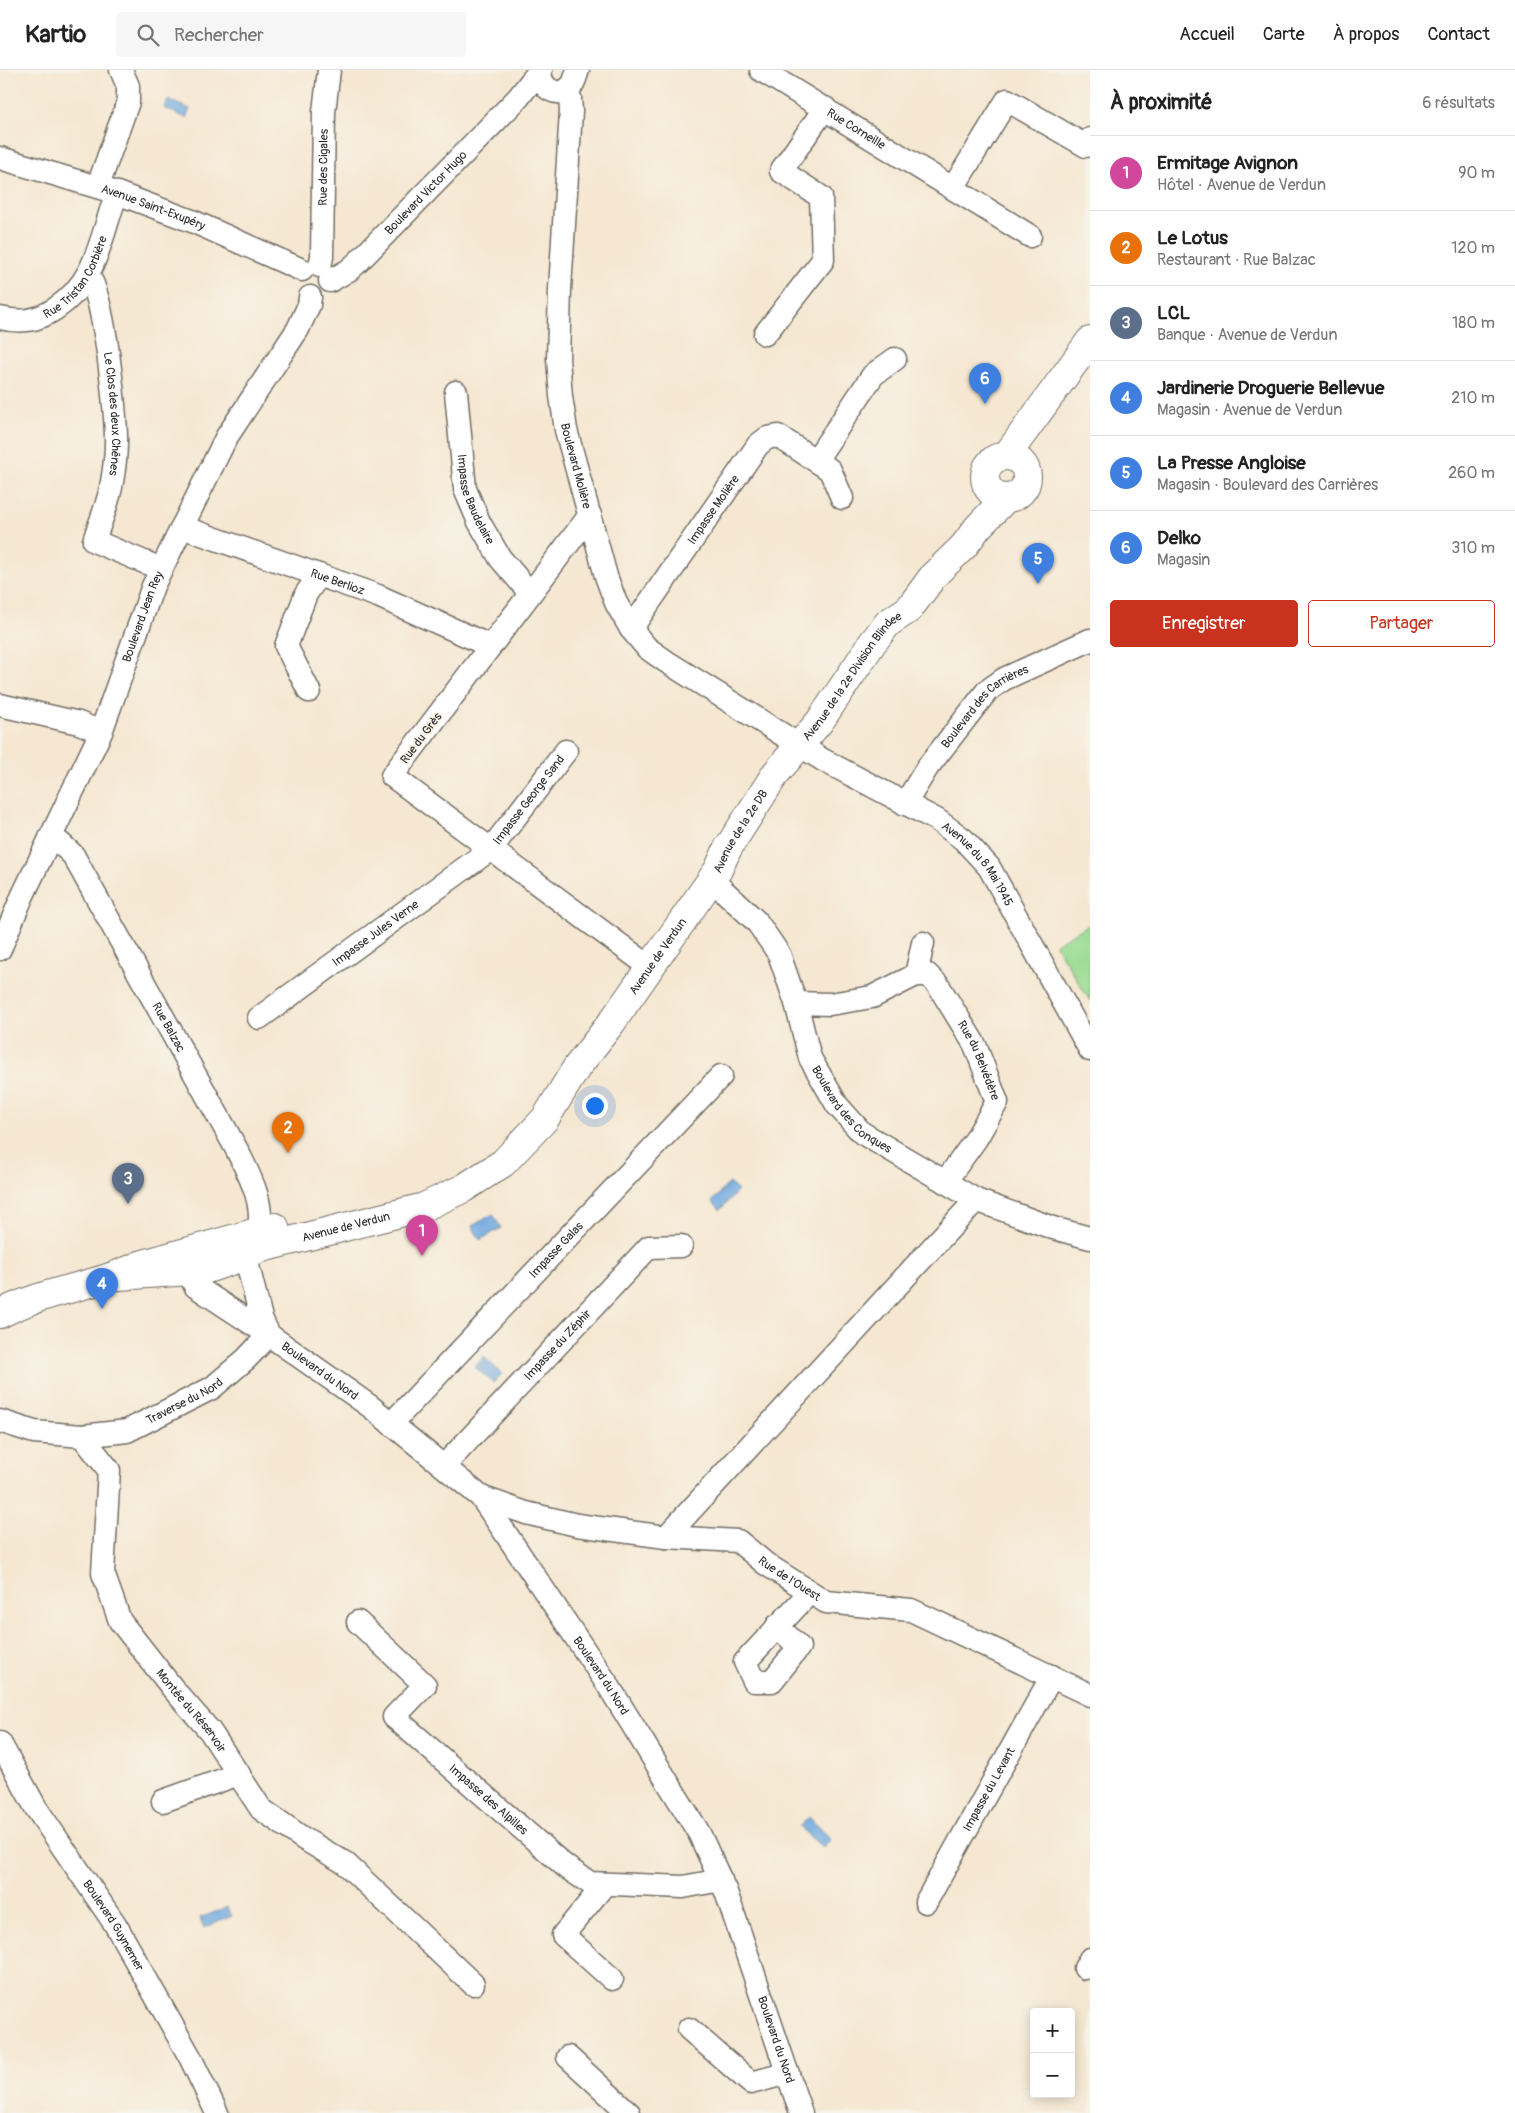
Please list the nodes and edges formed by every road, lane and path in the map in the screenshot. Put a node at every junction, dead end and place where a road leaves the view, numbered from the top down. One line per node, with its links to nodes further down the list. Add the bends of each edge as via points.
1 (121, 70): 10 (street, Rue Tristan Corbière, via 128,86 128,102)
2 (329, 70): 12 (street, Rue des Cigales, via 324,112 322,257)
3 (578, 70): 5 (street, via 572,85)
4 (761, 70): 6 (street, Rue Corneille)
5 (548, 79): 12 (street, Boulevard Victor Hugo, via 539,89 518,98 350,270); 24 (street, Boulevard Molière, via 570,98 558,359 566,430)
6 (826, 108): 9 (street, Rue Corneille); 16 (street, via 781,171 821,197 823,260)
7 (1090, 139): 9 (street, via 1086,146 1007,100)
8 (0, 158): 10 (street, Avenue Saint-Exupéry)
9 (953, 188): 11 (street, Rue Corneille)
10 (108, 189): 12 (street, Avenue Saint-Exupéry); 13 (street, Rue Tristan Corbière, via 98,255)
11 (1030, 236)
12 (317, 272): 14 (street, Boulevard Victor Hugo, via 327,290 315,298)
13 (88, 275): 15 (street, Rue Tristan Corbière, via 66,302 46,315 28,322); 26 (street, Le Clos des deux Chênes, via 93,280 101,313 113,384 116,444 112,484 94,541)
14 (310, 297): 25 (street, Boulevard Jean Rey, via 298,329 226,438)
15 (0, 318)
16 (765, 334)
17 (895, 359): 20 (street, via 873,375)
18 (1087, 361): 21 (main road, via 1043,437)
19 (456, 392): 28 (street, Impasse Baudelaire, via 465,489 500,558)
20 (816, 460): 23 (street, Impasse Molière, via 830,470); 29 (street, Impasse Molière, via 778,436 767,438 758,445)
21 (1016, 462): 22 (main road, via 1026,483 1023,490 1015,496); 22 (main road, via 999,456 988,466 985,475)
22 (996, 491): 35 (main road, Avenue de la 2e Division Blindee, via 950,539 934,574 909,609 888,623 873,642 820,721)
23 (842, 498)
24 (590, 515): 28 (street, Rue du Grès); 29 (street, Boulevard Molière, via 606,576)
25 (182, 527): 26 (street, Boulevard Jean Rey); 27 (street, Rue Berlioz)
26 (161, 569): 34 (street, Boulevard Jean Rey)
27 (319, 575): 31 (street, Rue Berlioz, via 378,596); 32 (street, via 306,594 286,646)
28 (530, 593): 31 (street, Rue du Grès)
29 (631, 629): 35 (street, Boulevard Molière, via 647,648)
30 (1090, 640): 37 (street, Boulevard des Carrières, via 1004,678 987,691 927,768)
31 (490, 646): 39 (street, Rue du Grès, via 392,776)
32 (310, 691)
33 (0, 705): 34 (street)
34 (100, 732): 38 (street, Boulevard Jean Rey)
35 (806, 750): 37 (street, Avenue du 8 Mai 1945); 40 (main road, Avenue de la 2e DB, via 759,831)
36 (566, 751): 39 (street, Impasse George Sand)
37 (905, 804): 47 (street, Avenue du 8 Mai 1945, via 954,830 989,867)
38 (50, 838): 42 (street, Boulevard Jean Rey); 52 (street, Rue Balzac, via 60,842 73,855 237,1150 255,1188 260,1216)
39 (492, 848): 43 (street, Rue du Grès); 46 (street, Impasse Jules Verne)
40 (714, 875): 43 (main road, Avenue de Verdun); 45 (street, Boulevard des Conques, via 757,922 779,954)
41 (923, 943): 44 (street)
42 (0, 949)
43 (650, 967): 52 (main road, Avenue de Verdun, via 577,1067 544,1119 503,1163 464,1188 424,1207 270,1245)
44 (916, 975): 45 (street, via 872,997 830,1004); 49 (street, Rue du Belvédère, via 928,975 938,985 975,1045 997,1102 976,1139)
45 (796, 1003): 49 (street, Boulevard des Conques, via 810,1058 837,1105 862,1133)
46 (259, 1018)
47 (1090, 1050)
48 (721, 1076): 58 (street, Impasse Galas)
49 (945, 1182): 50 (street, Boulevard des Conques)
50 (976, 1200): 51 (street, Boulevard des Conques); 62 (street)
51 (1090, 1238)
52 (253, 1242): 54 (main road, Avenue de Verdun, via 219,1266); 56 (street, Boulevard du Nord, via 247,1262 260,1318)
53 (681, 1246): 60 (street, Impasse du Zéphir, via 649,1247)
54 (194, 1260): 55 (main road, Avenue de Verdun, via 62,1290 16,1305); 56 (street, Boulevard du Nord, via 195,1286)
55 (0, 1314)
56 (269, 1335): 58 (street, Boulevard du Nord); 59 (street, Traverse du Nord, via 212,1388 127,1431)
57 (0, 1421): 59 (street, via 34,1432)
58 (391, 1424): 60 (street, Boulevard du Nord)
59 (82, 1436): 69 (street, Montée du Réservoir, via 109,1470 103,1574 120,1621 210,1732)
60 (444, 1466): 61 (street, Boulevard du Nord)
61 (481, 1497): 62 (street, Rue de l'Ouest, via 526,1513 577,1525); 71 (street, Boulevard du Nord, via 608,1685 699,1834)
62 (666, 1537): 63 (street, Rue de l'Ouest, via 738,1541 766,1564)
63 (810, 1592): 65 (street); 66 (street, Rue de l'Ouest, via 826,1602 910,1610)
64 (358, 1622): 72 (street, Impasse des Alpilles, via 424,1685 394,1717 566,1867 590,1883)
65 (778, 1626)
66 (1052, 1676): 67 (street, Rue de l'Ouest); 73 (street, Impasse du Levant)
67 (1090, 1695)
68 (0, 1743): 79 (street, Boulevard Guynemer, via 36,1808 115,1924 190,2057)
69 (239, 1774): 70 (street); 75 (street, Montée du Réservoir, via 261,1809 345,1863)
70 (163, 1801)
71 (721, 1880): 72 (street, Impasse des Alpilles, via 683,1887); 78 (street, Boulevard du Nord)
72 (605, 1884): 74 (street, via 563,1934)
73 (926, 1902)
74 (612, 1979)
75 (473, 1984)
76 (689, 2029): 78 (street, via 751,2084)
77 (568, 2056): 80 (street)
78 (788, 2073): 81 (street, Boulevard du Nord)
79 (217, 2113)
80 (628, 2113)
81 (801, 2113)

